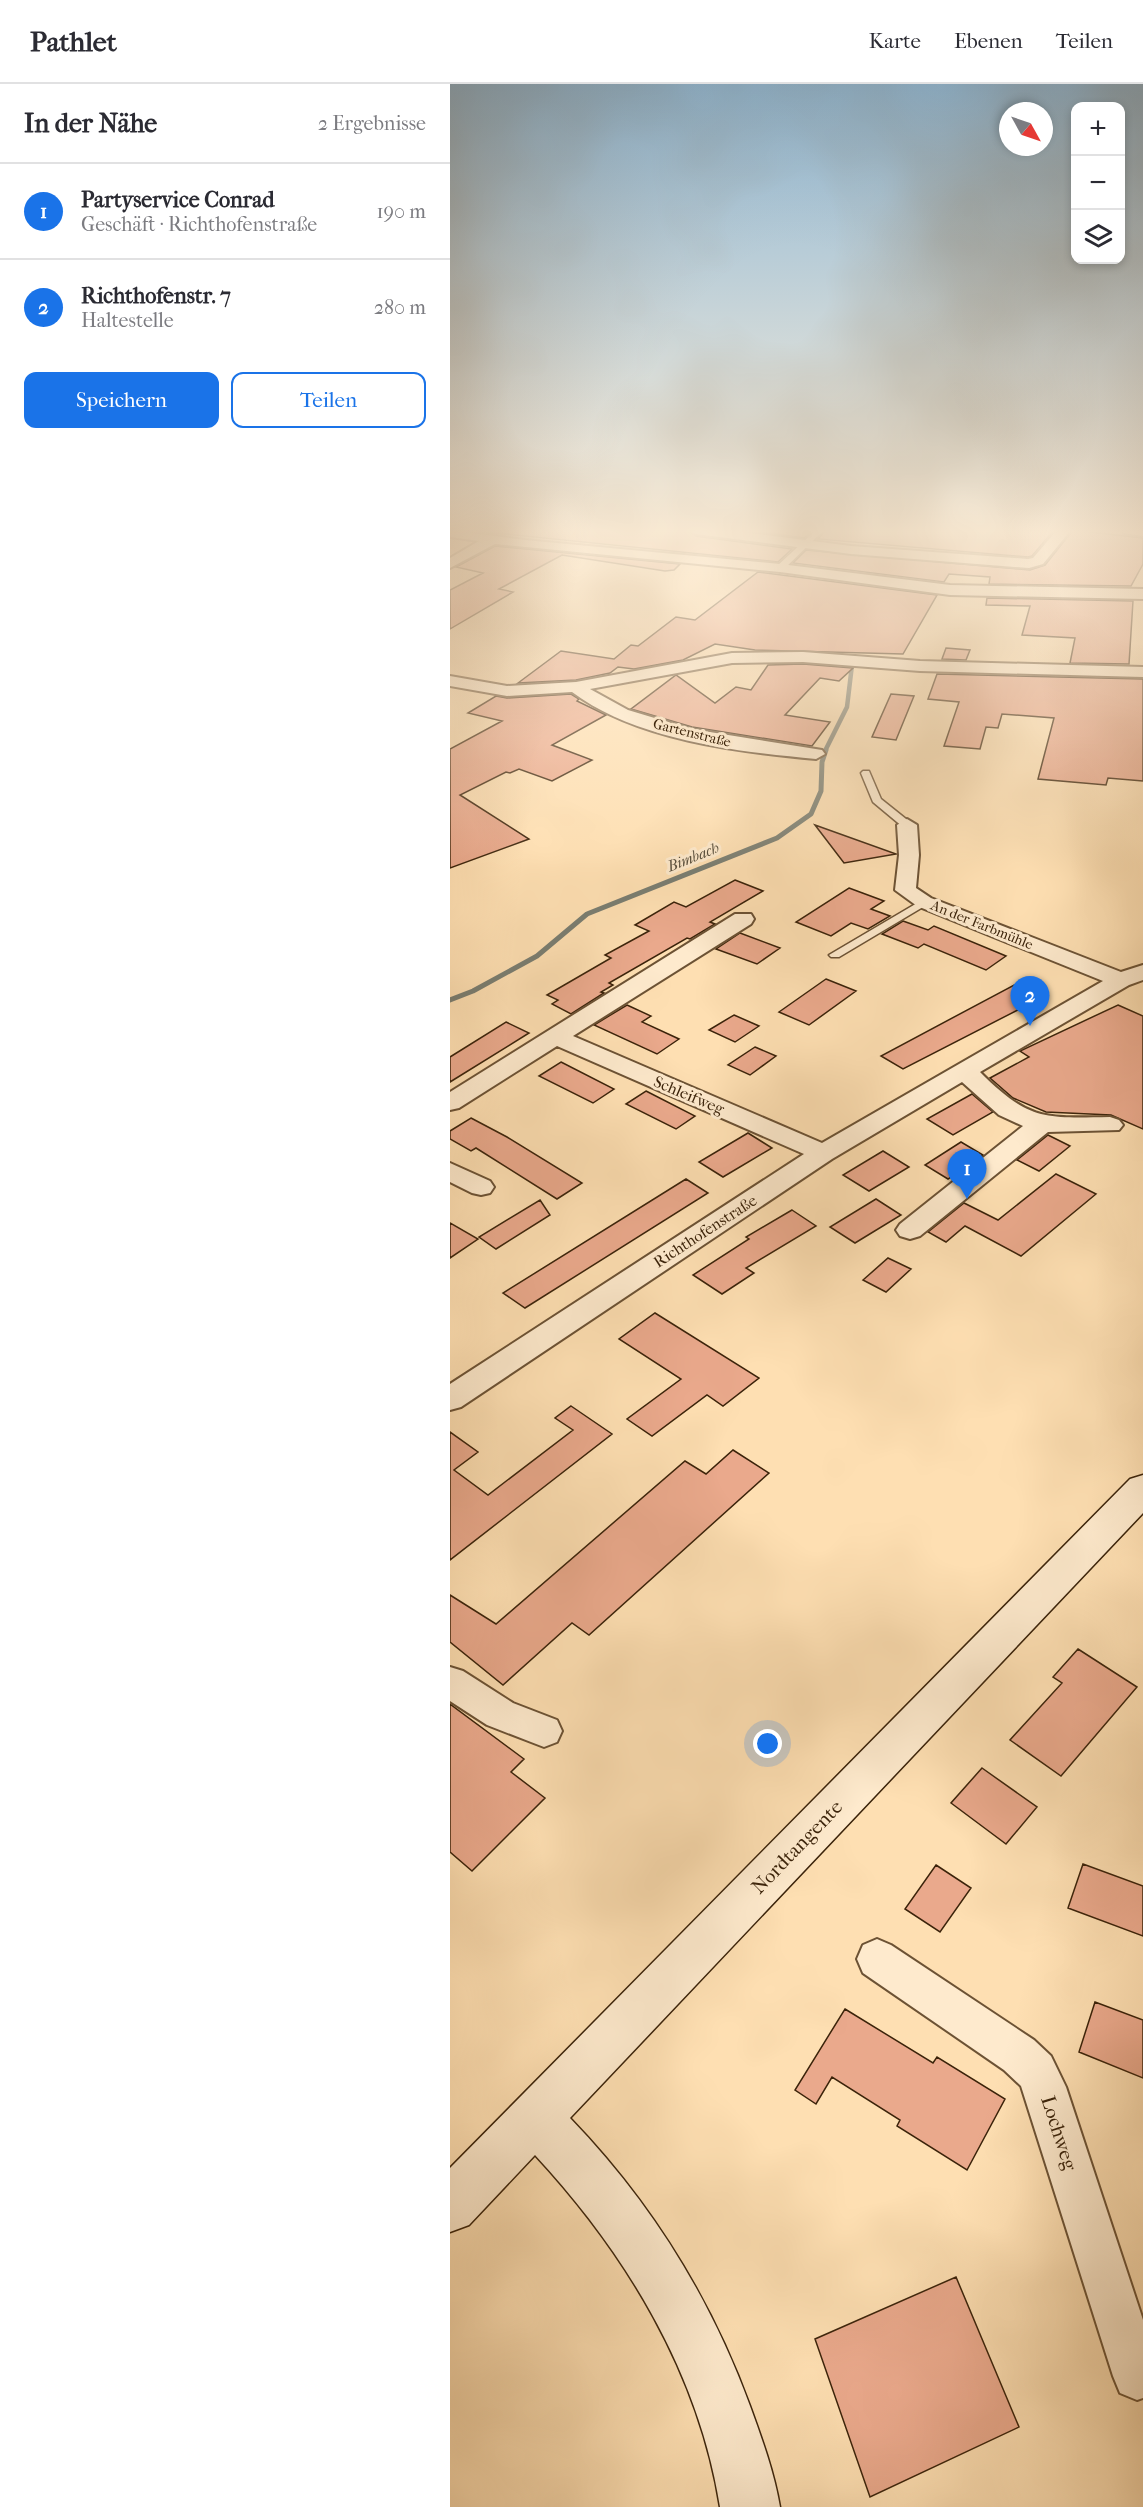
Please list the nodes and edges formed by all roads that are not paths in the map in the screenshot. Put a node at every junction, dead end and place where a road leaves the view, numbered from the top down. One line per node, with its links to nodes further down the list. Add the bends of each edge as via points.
1 (1143, 672): 3 (street, via 920,666 803,657 732,658)
2 (450, 681): 3 (street, via 507,691)
3 (576, 687): 4 (street, Gartenstraße, via 587,699 670,730 772,751)
4 (816, 754)
5 (866, 773): 6 (lane, via 877,800)
6 (908, 825): 7 (street, An der Farbmühle, via 905,890)
7 (924, 902): 9 (lane); 10 (street, An der Farbmühle)
8 (742, 919): 11 (street)
9 (835, 955)
10 (1132, 976): 12 (street, Richthofenstraße)
11 (555, 1037): 13 (street); 16 (street, Schleifweg)
12 (964, 1070): 14 (street, via 1007,1109); 16 (street, Richthofenstraße)
13 (450, 1102)
14 (1043, 1123): 15 (street); 19 (street)
15 (1110, 1125)
16 (823, 1153): 20 (street, Richthofenstraße)
17 (450, 1171): 18 (street)
18 (481, 1187)
19 (910, 1230)
20 (450, 1399)
21 (1143, 1489): 25 (main road, Nordtangente)
22 (450, 1682): 23 (street, via 500,1714)
23 (544, 1731)
24 (877, 1959): 27 (street, Lochweg, via 1019,2055 1036,2071 1137,2376)
25 (534, 2117): 26 (main road, Nordtangente); 28 (main road, via 611,2201 680,2306 716,2387 747,2485)
26 (450, 2206)
27 (1143, 2373)
28 (750, 2507)

